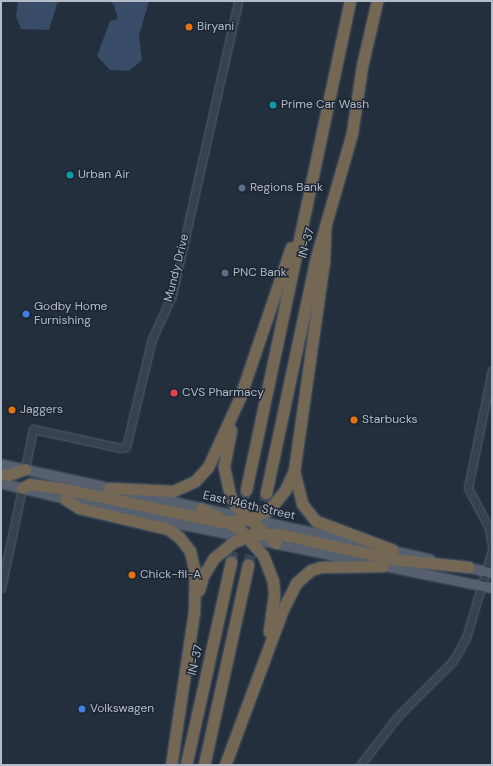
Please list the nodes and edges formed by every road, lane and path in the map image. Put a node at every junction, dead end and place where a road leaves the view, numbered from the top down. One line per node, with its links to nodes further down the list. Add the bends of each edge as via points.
1 (238, 1): 9 (street, Mundy Drive, via 172,295 152,339 126,446 122,448 33,428)
2 (350, 1): 4 (highway, IN-37)
3 (377, 1): 5 (highway, IN-37, via 362,66 352,133)
4 (303, 219): 7 (highway, via 292,243); 15 (highway, IN-37)
5 (325, 227): 10 (highway, via 324,261); 16 (highway, IN-37, via 316,258)
6 (492, 370): 24 (street, via 468,480 470,496 489,528)
7 (240, 397): 14 (highway, via 208,467 195,481 164,492); 19 (highway, via 224,467 230,496 236,506)
8 (1, 464): 9 (main road, East 146th Street)
9 (25, 469): 11 (highway, via 8,475); 14 (main road, East 146th Street)
10 (294, 471): 19 (highway, via 279,500 261,515); 25 (highway, via 302,504 316,521)
11 (1, 474)
12 (1, 483): 13 (main road)
13 (22, 488): 17 (main road); 20 (highway, via 30,484 65,489); 33 (street)
14 (109, 488): 18 (main road, East 146th Street)
15 (246, 490)
16 (266, 493)
17 (65, 499): 22 (main road); 34 (highway, via 79,508 149,523 168,529 179,537 193,558)
18 (201, 508): 19 (main road, East 146th Street); 20 (highway)
19 (250, 519): 20 (highway); 21 (highway); 25 (main road, East 146th Street)
20 (229, 522): 22 (highway)
21 (266, 534): 22 (highway); 23 (highway); 30 (highway, via 278,534 393,559)
22 (247, 536): 23 (main road); 34 (highway, via 228,546 208,565); 35 (highway, via 262,555 272,581 273,608)
23 (276, 543): 29 (main road)
24 (492, 547)
25 (393, 550): 30 (main road, East 146th Street)
26 (492, 550): 31 (street)
27 (231, 562): 37 (highway, IN-37)
28 (248, 565): 38 (highway)
29 (383, 566): 32 (main road); 35 (highway, via 340,565 311,570 296,583 289,594)
30 (469, 567): 31 (main road, East 146th Street)
31 (490, 572): 32 (street)
32 (488, 586): 40 (street, via 466,638 453,661 398,716)
33 (1, 588)
34 (194, 612): 36 (highway)
35 (265, 656): 39 (highway)
36 (171, 765)
37 (186, 765)
38 (204, 765)
39 (225, 765)
40 (360, 765)

